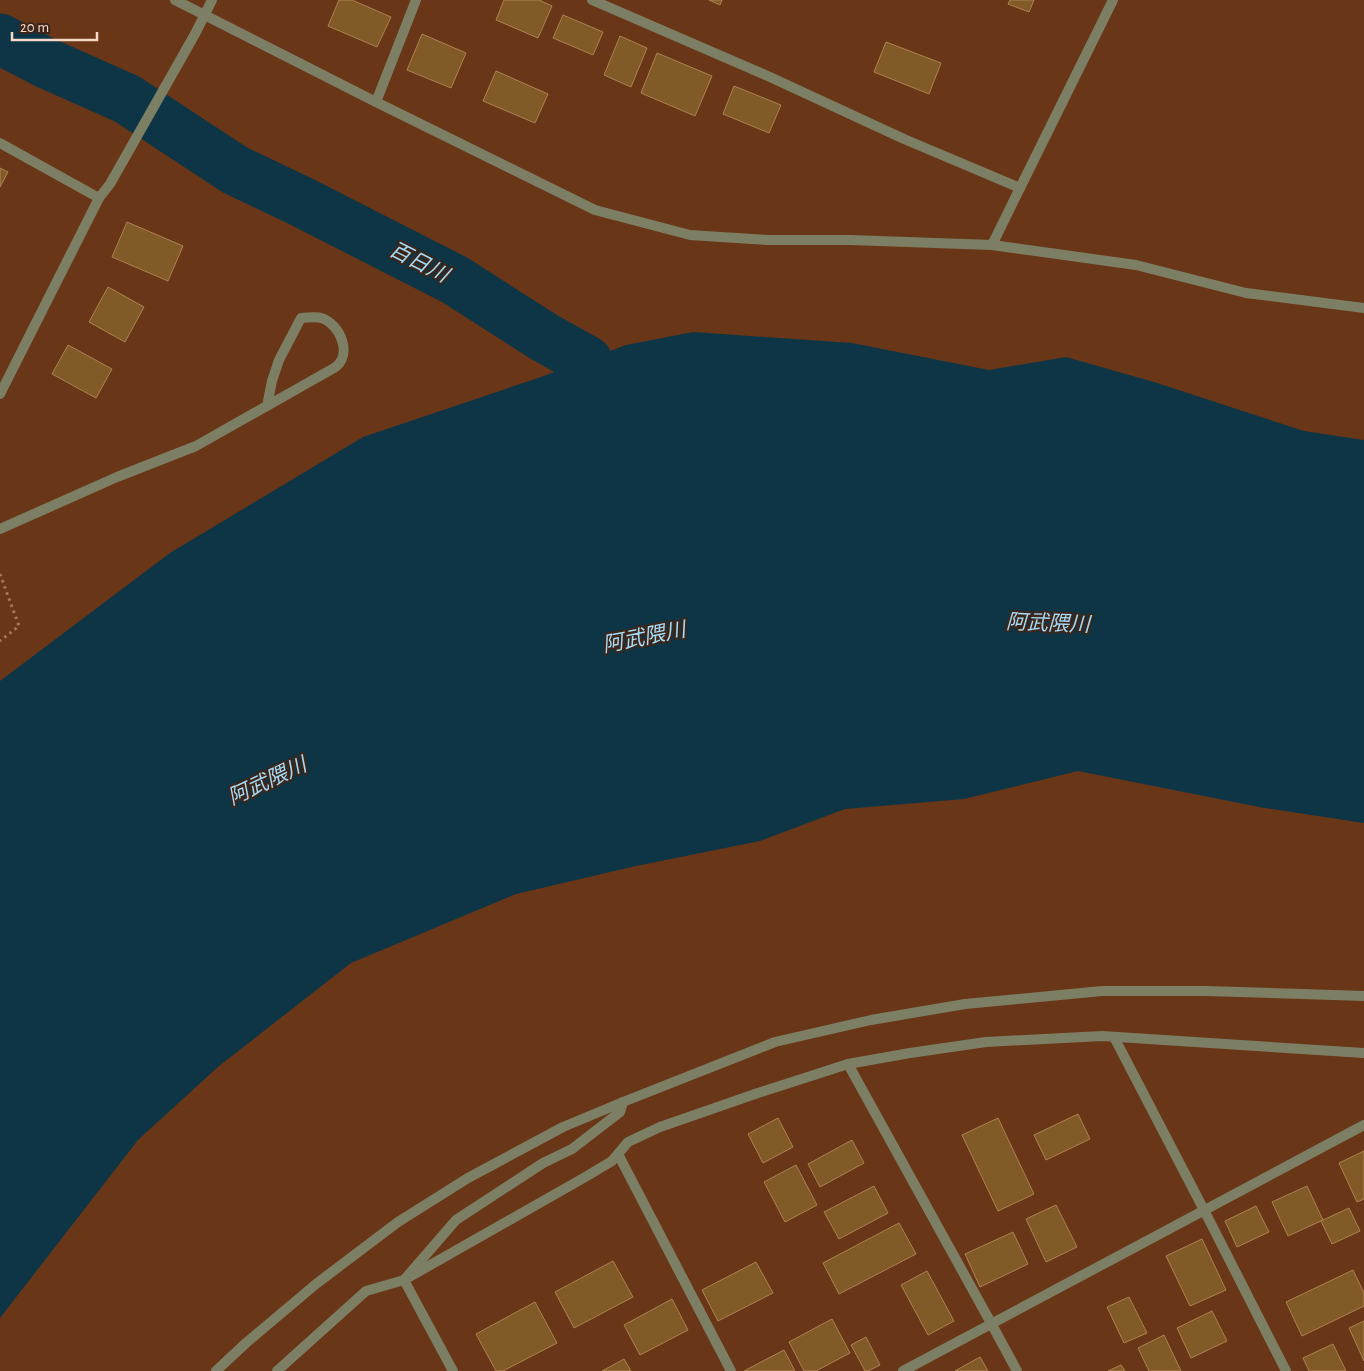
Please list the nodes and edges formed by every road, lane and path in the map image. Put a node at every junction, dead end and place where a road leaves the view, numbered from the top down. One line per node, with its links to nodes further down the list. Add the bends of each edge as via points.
1 (175, 0): 6 (street)
2 (212, 0): 6 (street)
3 (416, 0): 7 (street)
4 (592, 0): 9 (street)
5 (1113, 0): 9 (street)
6 (205, 15): 7 (street); 10 (street, via 110,184)
7 (376, 102): 11 (street, via 594,210 690,234 768,240)
8 (0, 143): 10 (street)
9 (1020, 188): 11 (street)
10 (99, 198): 13 (street)
11 (992, 245): 12 (street, via 1136,265 1246,293)
12 (1364, 308)
13 (0, 394)
14 (267, 406): 14 (street, via 338,365 343,343 336,327 321,318 302,318 279,360); 15 (street, via 196,446 117,476)
15 (0, 530)
16 (0, 574): 17 (path, via 19,626)
17 (0, 641)
18 (1364, 996): 22 (street, via 1102,990 965,1004 871,1020 774,1042)
19 (1114, 1037): 20 (street); 21 (street, via 986,1042); 25 (street)
20 (1364, 1053)
21 (848, 1064): 24 (street, via 660,1127 628,1142); 27 (street)
22 (623, 1102): 26 (street, via 620,1112 572,1149 543,1162 456,1220); 28 (street, via 555,1131 468,1178 398,1222 316,1284)
23 (1364, 1125): 25 (street)
24 (618, 1154): 26 (street, via 587,1176); 31 (street)
25 (1204, 1210): 27 (street); 34 (street)
26 (404, 1280): 29 (street, via 366,1291); 30 (street)
27 (991, 1323): 32 (street); 33 (street)
28 (216, 1371)
29 (276, 1371)
30 (453, 1371)
31 (731, 1371)
32 (903, 1371)
33 (1017, 1371)
34 (1286, 1371)

